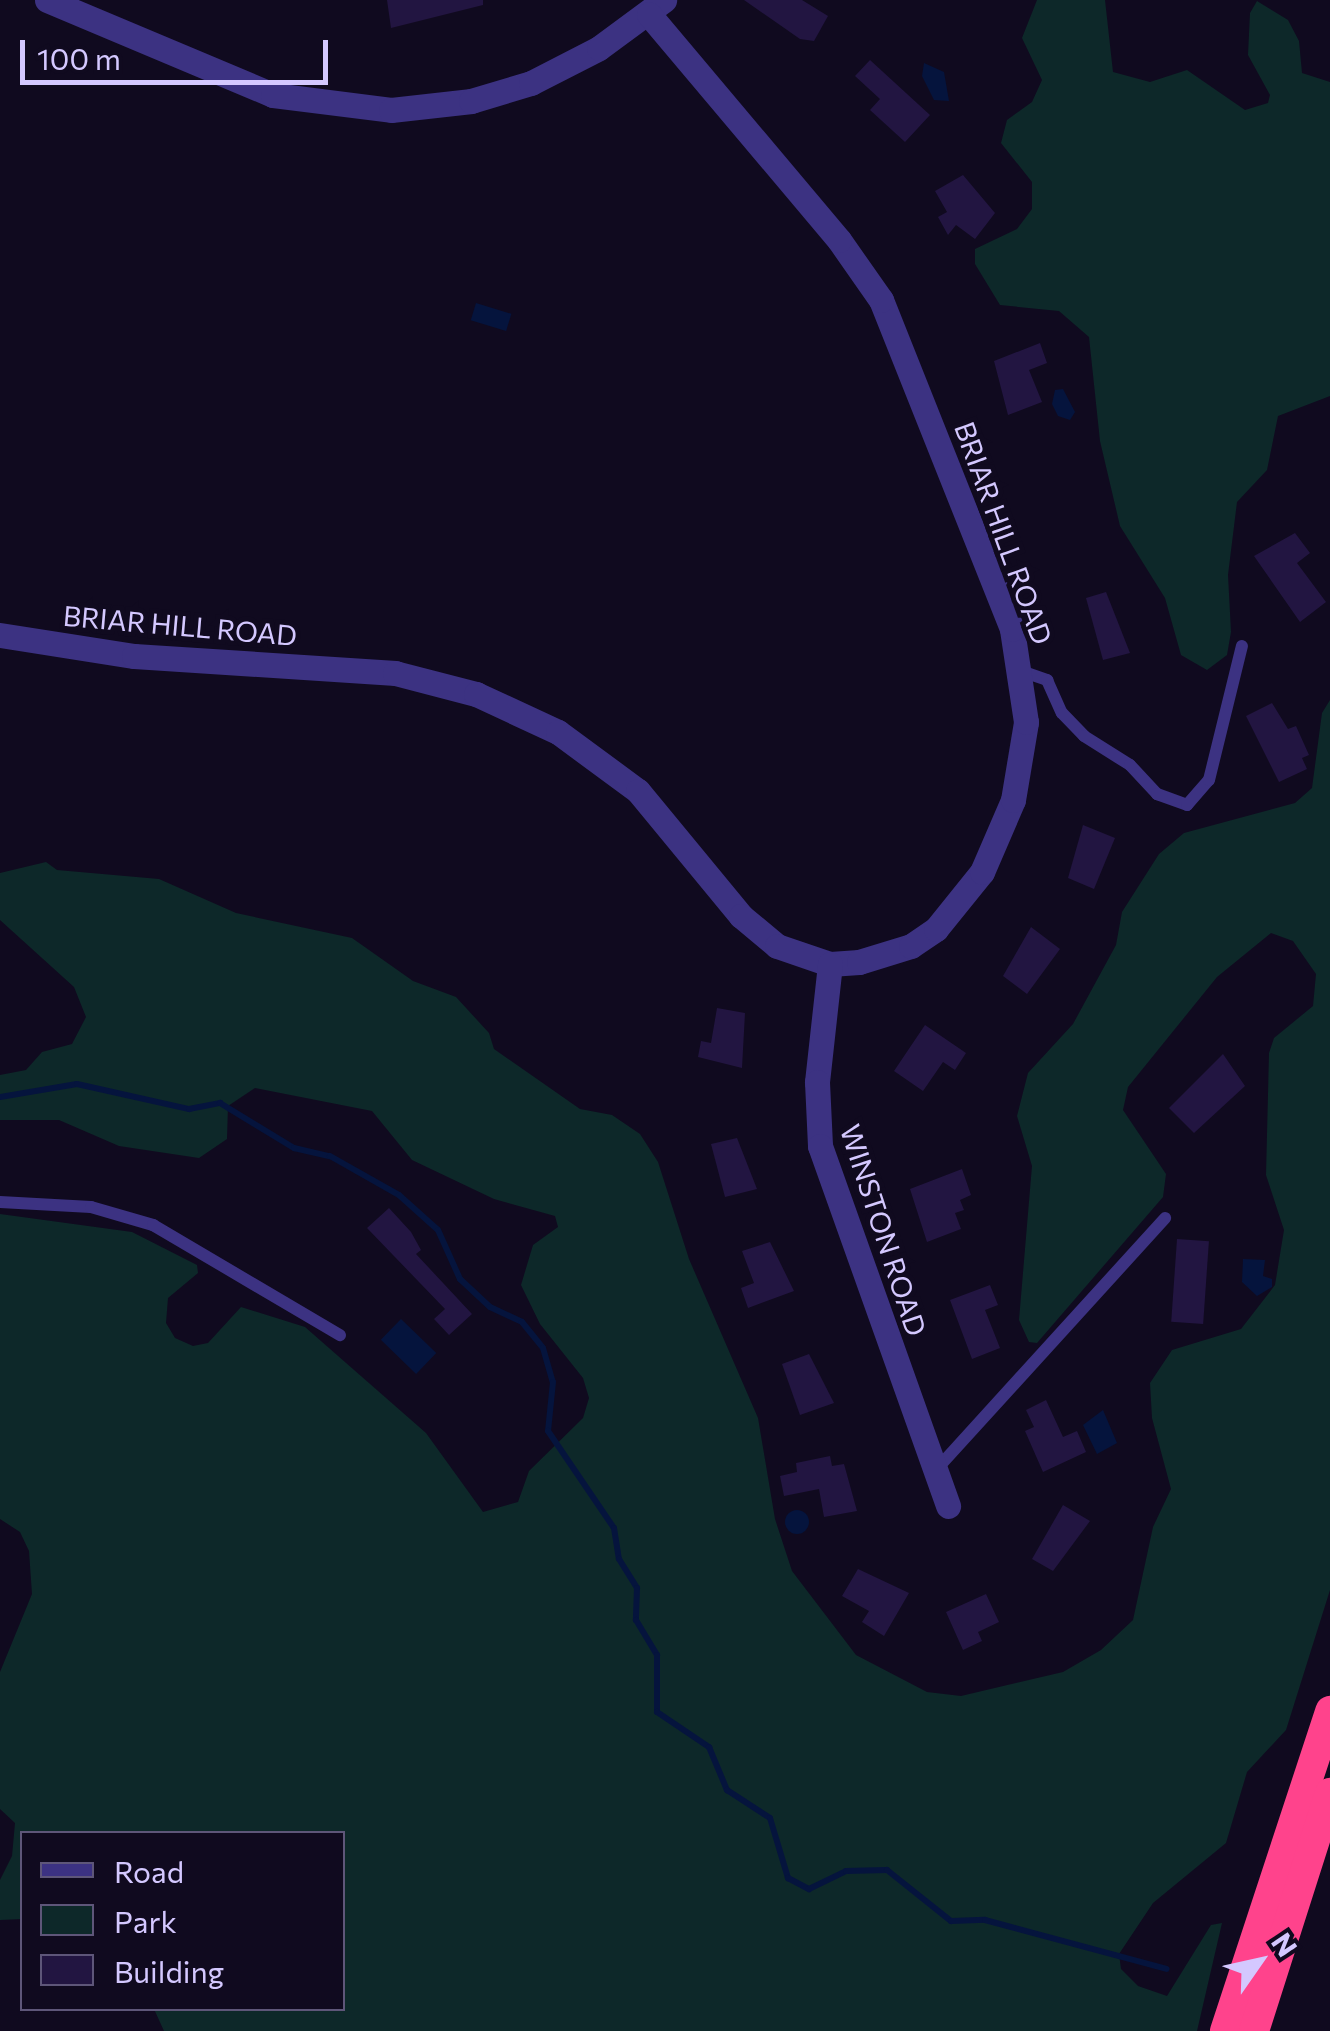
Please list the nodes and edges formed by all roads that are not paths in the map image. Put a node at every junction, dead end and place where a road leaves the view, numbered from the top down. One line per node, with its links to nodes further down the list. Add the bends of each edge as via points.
1 (48, 0): 2 (street, via 273,95 391,110 471,101 532,83)
2 (656, 7): 5 (street, BRIAR HILL ROAD, via 881,300 981,546)
3 (0, 635): 6 (street, BRIAR HILL ROAD, via 134,656 376,670 476,694 558,732 599,760 671,826 759,934)
4 (1242, 646): 5 (lane, via 1208,780 1187,805 1157,794 1130,765 1084,736 1062,713 1047,680)
5 (1020, 671): 6 (street, BRIAR HILL ROAD, via 1026,722 1013,800 963,901 910,946 883,958)
6 (830, 964): 10 (street, WINSTON ROAD, via 817,1082 820,1146)
7 (0, 1202): 9 (lane, via 91,1207 153,1225)
8 (1165, 1218): 10 (lane)
9 (340, 1334)
10 (935, 1470): 11 (street, WINSTON ROAD)
11 (948, 1506)
12 (1330, 1711): 14 (highway)
13 (1330, 1794): 15 (highway)
14 (1226, 2031)
15 (1254, 2031)

